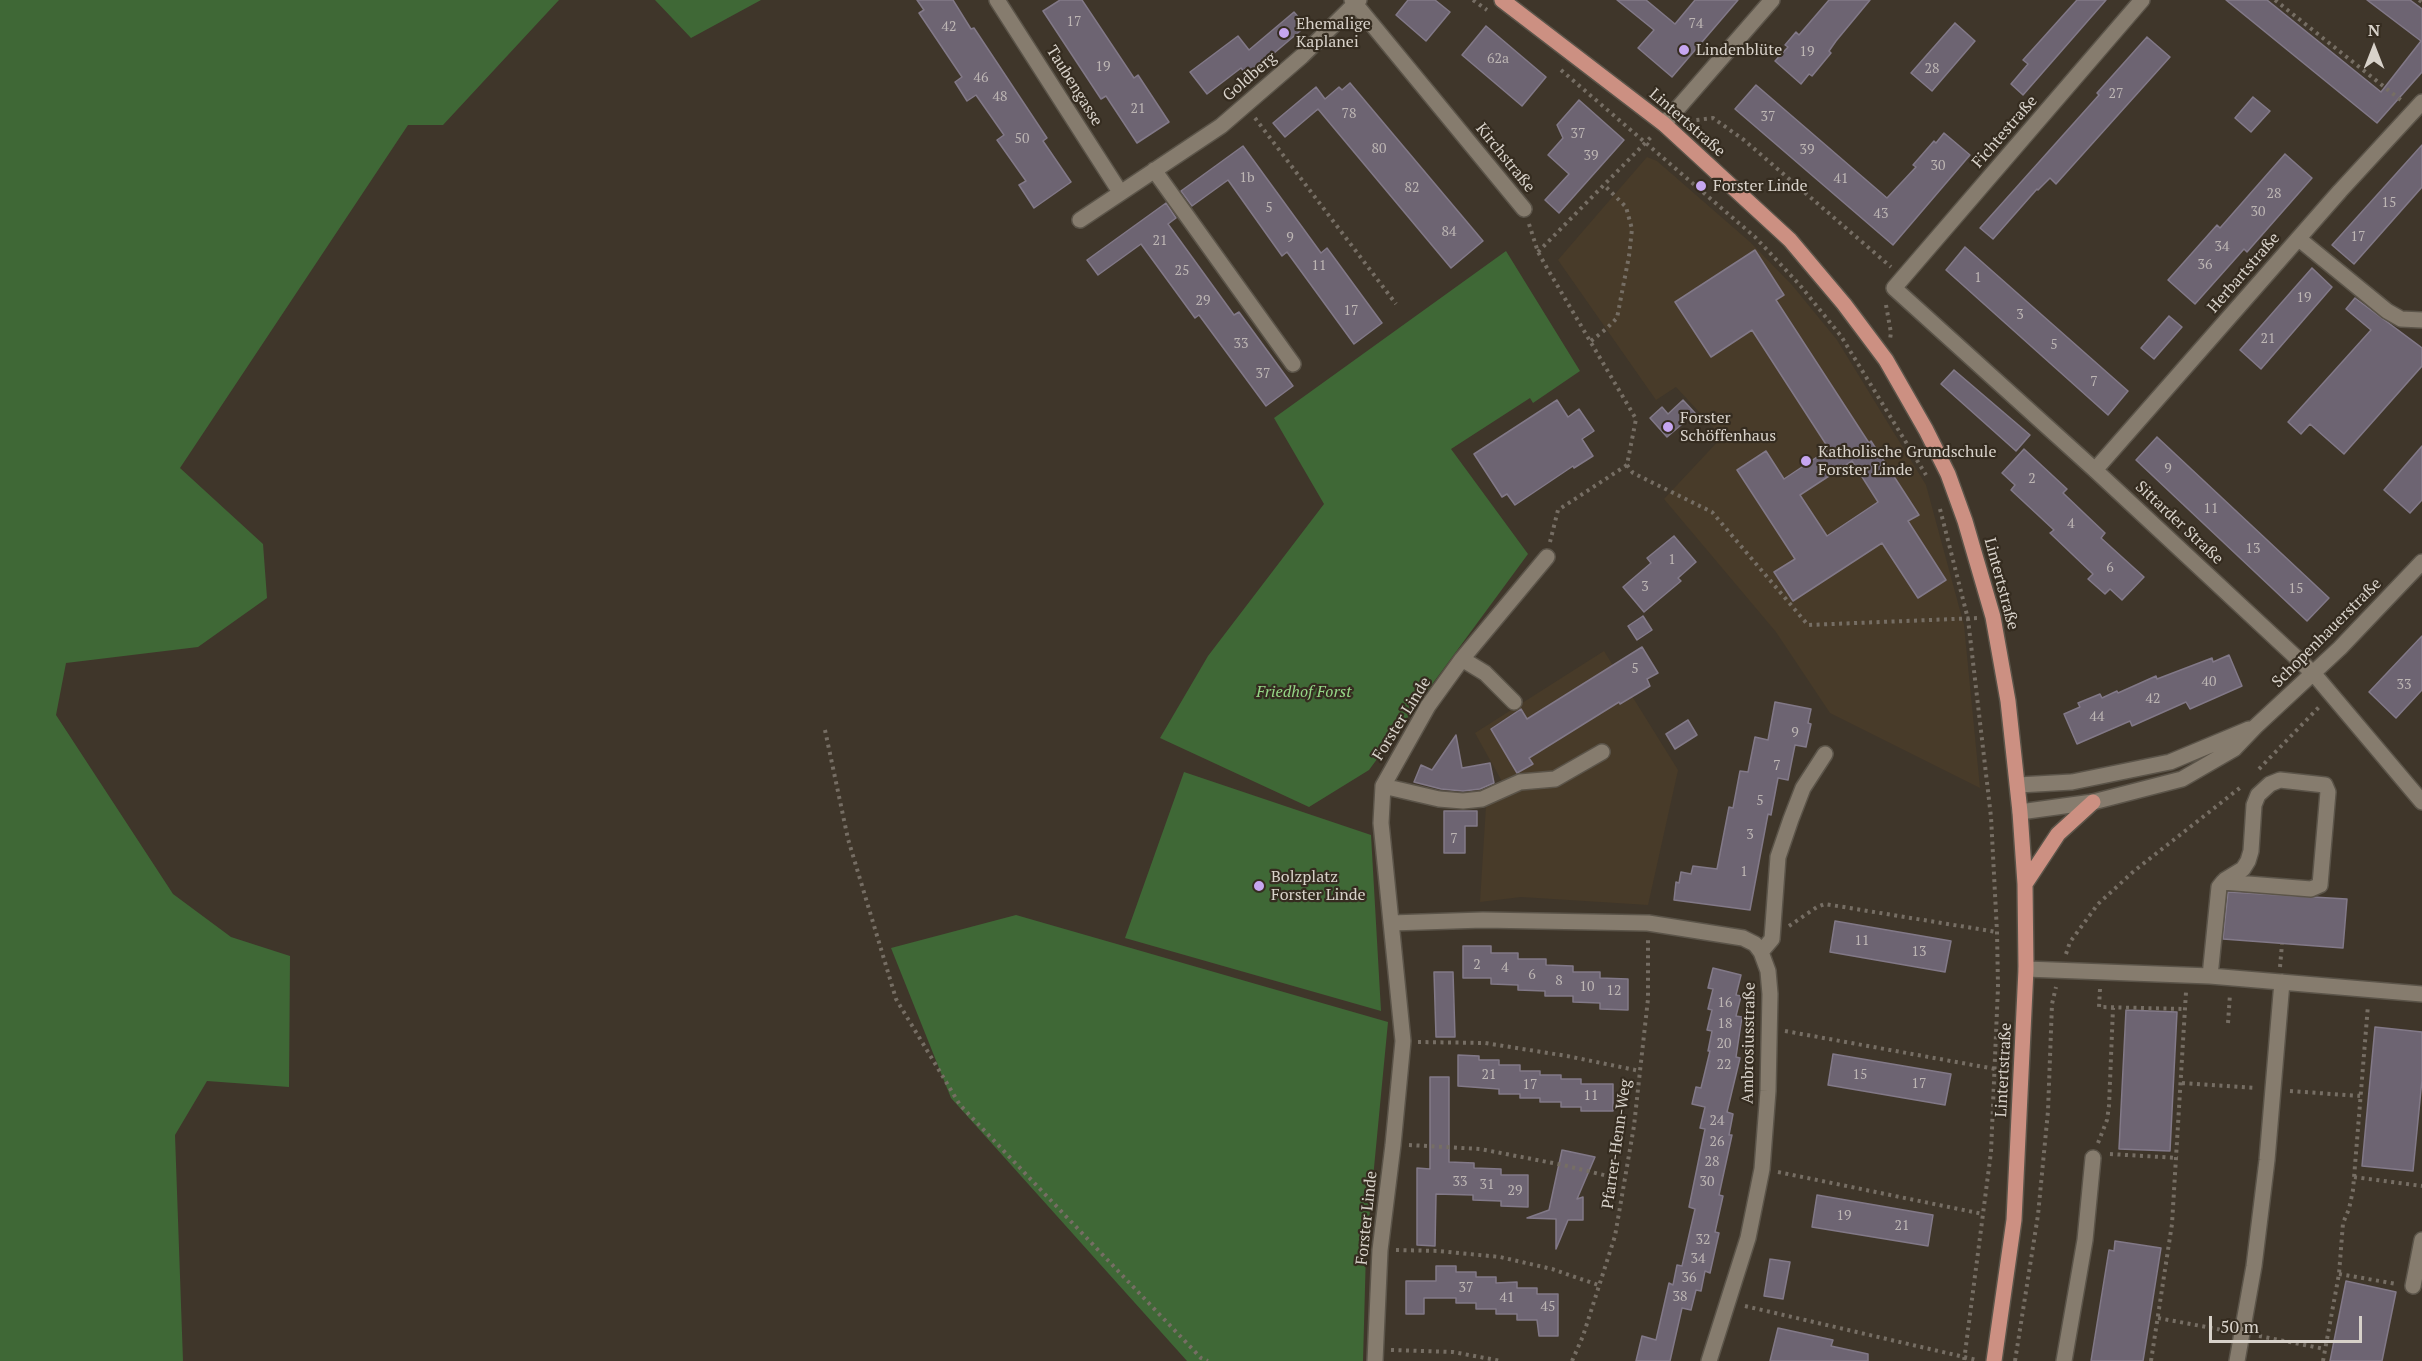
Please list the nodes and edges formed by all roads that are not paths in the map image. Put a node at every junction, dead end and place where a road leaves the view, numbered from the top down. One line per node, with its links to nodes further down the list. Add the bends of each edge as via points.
1 (997, 0): 9 (street, Taubengasse)
2 (1503, 0): 7 (main road, Lintertstraße)
3 (1772, 0): 7 (street)
4 (2142, 0): 13 (street, Fichtestraße)
5 (1356, 2): 8 (street, Goldberg, via 1302,56 1221,126); 10 (street, Kirchstraße)
6 (2418, 107): 12 (street, Herbartstraße)
7 (1664, 124): 25 (main road, Lintertstraße, via 1790,240 1886,360 1926,430 1965,521 1993,618)
8 (1154, 170): 9 (street, Goldberg); 15 (street)
9 (1120, 192): 11 (street, Goldberg)
10 (1524, 209)
11 (1080, 220)
12 (2299, 238): 14 (street, via 2387,311 2401,319); 16 (street, Herbartstraße)
13 (1894, 288): 16 (street, Sittarder Straße)
14 (2422, 320)
15 (1293, 364)
16 (2095, 470): 20 (street, Sittarder Straße)
17 (1546, 557): 19 (street, Forster Linde)
18 (2422, 562): 20 (street, Schopenhauerstraße)
19 (1462, 659): 21 (street, via 1485,673); 26 (street, Forster Linde, via 1428,706)
20 (2314, 674): 22 (street, Schopenhauerstraße); 27 (street, Sittarder Straße)
21 (1514, 702)
22 (2255, 727): 25 (street, Schopenhauerstraße, via 2170,762 2072,782); 28 (street, Schopenhauerstraße, via 2234,749 2182,778)
23 (1602, 752): 26 (street, via 1555,779 1520,782 1482,799 1439,799)
24 (1825, 754): 33 (street, via 1803,788 1778,857 1772,939)
25 (2018, 785): 29 (main road, Lintertstraße)
26 (1383, 786): 32 (street, Forster Linde, via 1381,823)
27 (2419, 792)
28 (2093, 802): 29 (street, Schopenhauerstraße); 31 (main road, via 2058,834)
29 (2020, 812): 31 (main road, Lintertstraße)
30 (2223, 882): 30 (street, via 2311,889 2320,885 2328,792 2325,785 2280,780 2270,784 2256,799 2248,861); 35 (street, via 2216,897)
31 (2025, 884): 34 (main road, Lintertstraße)
32 (1391, 922): 33 (street, via 1648,922 1743,938); 41 (street, Forster Linde, via 1402,1041 1380,1250)
33 (1761, 952): 42 (street, Ambrosiusstraße, via 1768,971 1769,1028 1762,1169 1749,1238)
34 (2026, 969): 35 (street); 43 (main road, Lintertstraße, via 2014,1220)
35 (2210, 976): 36 (street)
36 (2282, 982): 37 (street); 45 (street, via 2266,1172)
37 (2422, 994)
38 (2094, 1156): 44 (street, via 2085,1240)
39 (2422, 1240): 40 (street)
40 (2413, 1286)
41 (1374, 1355)
42 (1709, 1361)
43 (1994, 1361)
44 (2064, 1361)
45 (2237, 1361)

